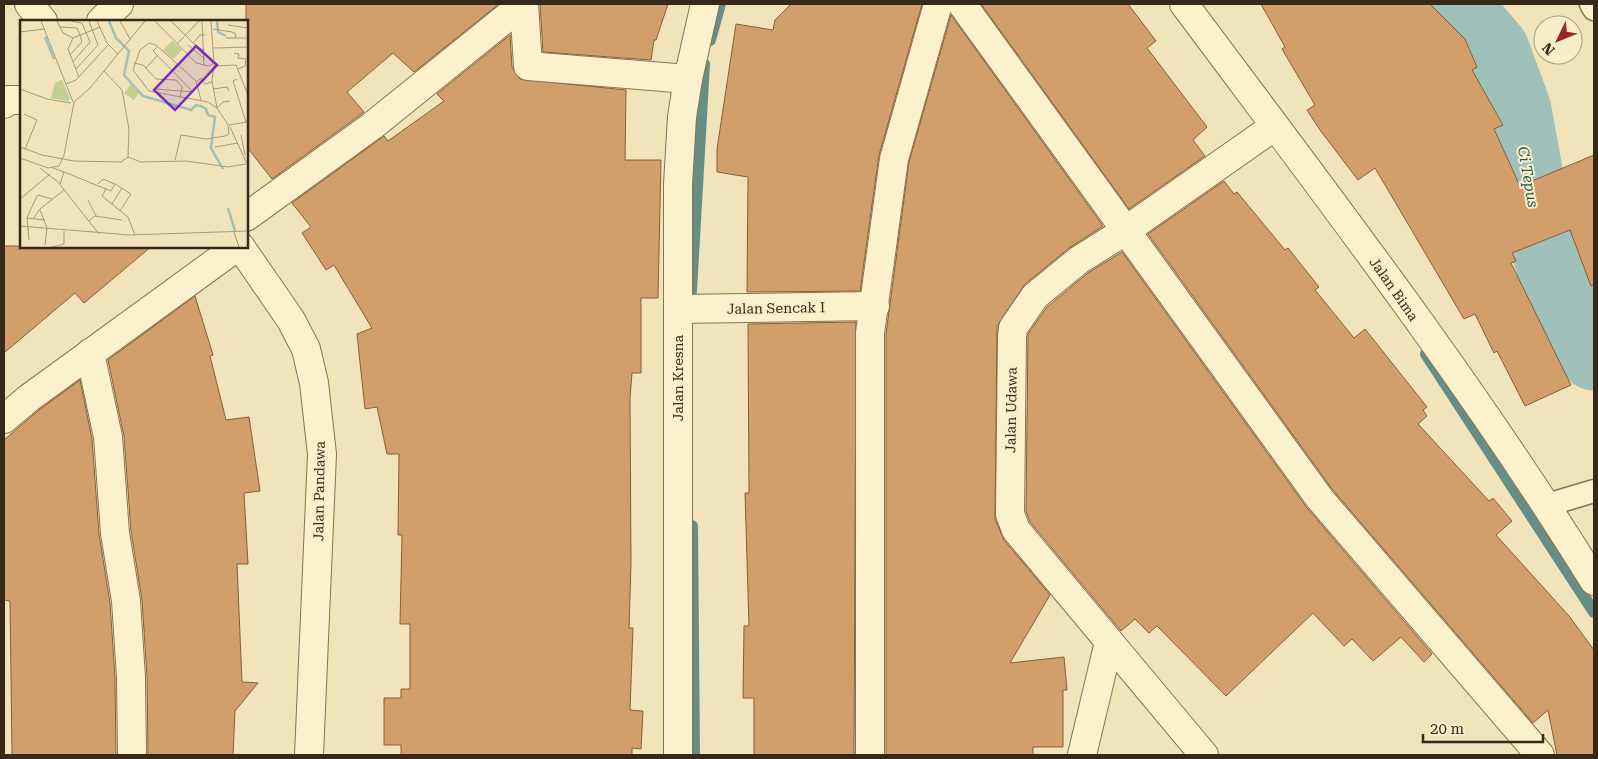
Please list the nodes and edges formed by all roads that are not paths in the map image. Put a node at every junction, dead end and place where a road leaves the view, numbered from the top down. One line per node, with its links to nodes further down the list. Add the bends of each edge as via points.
1 (29, 4): 11 (street)
2 (119, 4): 12 (street)
3 (520, 4): 15 (street, via 395,108)
4 (524, 4): 13 (street, via 528,66)
5 (705, 4): 13 (street, Jalan Kresna)
6 (938, 4): 19 (street, via 894,159)
7 (962, 4): 16 (street)
8 (1184, 4): 14 (street, Jalan Bima)
9 (1591, 4): 10 (lane)
10 (1594, 9)
11 (42, 20)
12 (103, 20)
13 (688, 80): 20 (street, Jalan Kresna, via 678,184)
14 (1275, 126): 16 (street, Jalan Udawa); 24 (street, Jalan Bima)
15 (248, 216)
16 (1125, 231): 26 (street, Jalan Udawa, via 1079,260 1035,296 1014,328 1012,337 1010,514 1026,544); 33 (street, via 1320,499)
17 (236, 248): 21 (street)
18 (240, 248): 28 (street, Jalan Pandawa, via 291,320 306,349 314,383 322,454)
19 (875, 306): 20 (street, Jalan Sencak I); 30 (street, via 870,333)
20 (678, 310): 29 (street, Jalan Kresna)
21 (90, 353): 22 (street); 27 (street, via 108,437 115,532 126,601)
22 (4, 418)
23 (1594, 491): 24 (lane)
24 (1547, 505): 25 (street, Jalan Bima)
25 (1594, 581)
26 (1109, 642): 31 (street); 32 (street, Jalan Udawa)
27 (132, 755)
28 (308, 755)
29 (678, 755)
30 (870, 755)
31 (1082, 755)
32 (1204, 755)
33 (1540, 755)

